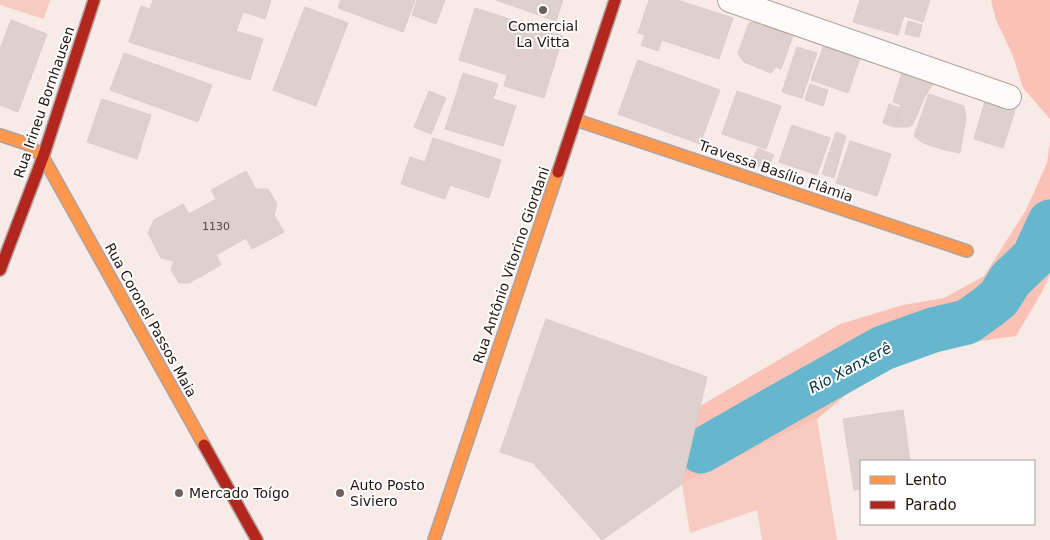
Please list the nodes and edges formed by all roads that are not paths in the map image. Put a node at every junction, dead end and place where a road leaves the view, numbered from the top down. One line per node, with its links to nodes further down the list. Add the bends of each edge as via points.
1 (94, 0): 7 (street, Rua Irineu Bornhausen)
2 (615, 0): 5 (street, Rua Antônio Vitorino Giordani)
3 (730, 0): 4 (street)
4 (1009, 98)
5 (576, 120): 8 (street, Travessa Basílio Flâmia); 11 (street, Rua Antônio Vitorino Giordani)
6 (0, 135): 7 (street, Rua Coronel Passos Maia, via 27,144)
7 (42, 157): 9 (street, Rua Irineu Bornhausen); 10 (street, Rua Coronel Passos Maia)
8 (967, 251)
9 (0, 270)
10 (257, 540)
11 (434, 540)

